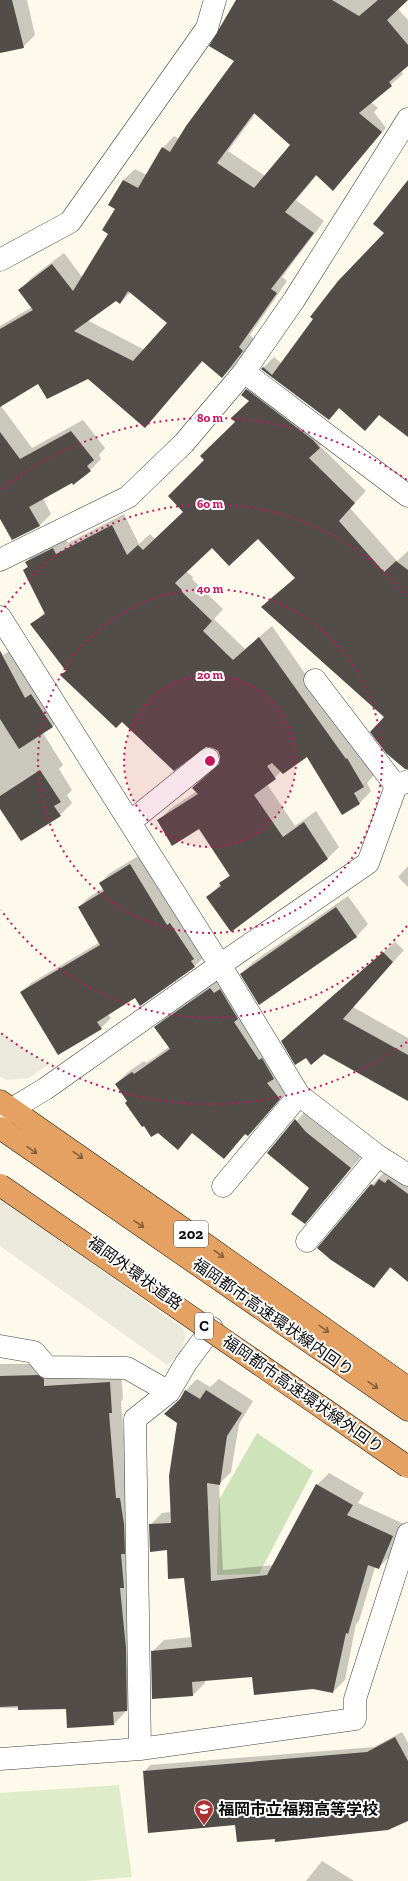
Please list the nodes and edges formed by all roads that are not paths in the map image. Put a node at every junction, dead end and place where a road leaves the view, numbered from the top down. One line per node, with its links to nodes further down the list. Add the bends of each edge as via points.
1 (215, 0): 3 (street, via 207,28 70,222)
2 (408, 119): 4 (street, via 294,300)
3 (0, 260)
4 (244, 372): 5 (street); 6 (street, via 184,443 128,497)
5 (408, 496)
6 (0, 560)
7 (3, 628): 11 (street)
8 (315, 680): 10 (street)
9 (208, 759): 11 (street)
10 (402, 783): 12 (street, via 368,863)
11 (130, 822): 12 (street)
12 (220, 965): 13 (street); 14 (street, via 45,1089)
13 (299, 1094): 16 (street); 20 (street)
14 (4, 1108): 24 (highway, 202, one-way to 24)
15 (0, 1128): 26 (highway, 福岡都市高速環状線内回り, one-way to 26)
16 (378, 1156): 17 (street); 21 (street)
17 (408, 1175)
18 (0, 1176): 22 (highway, 福岡外環状道路)
19 (0, 1185): 27 (highway, 福岡都市高速環状線外回り / C, bridge)
20 (223, 1186)
21 (307, 1241)
22 (212, 1328): 25 (street, via 186,1363); 27 (highway, 福岡外環状道路, bridge)
23 (0, 1346): 25 (street, via 34,1352 47,1367 127,1368)
24 (408, 1388)
25 (169, 1392): 29 (street, via 135,1419)
26 (408, 1410)
27 (408, 1467)
28 (408, 1534): 29 (street, via 355,1699 355,1719)
29 (140, 1749): 30 (street)
30 (0, 1758)

